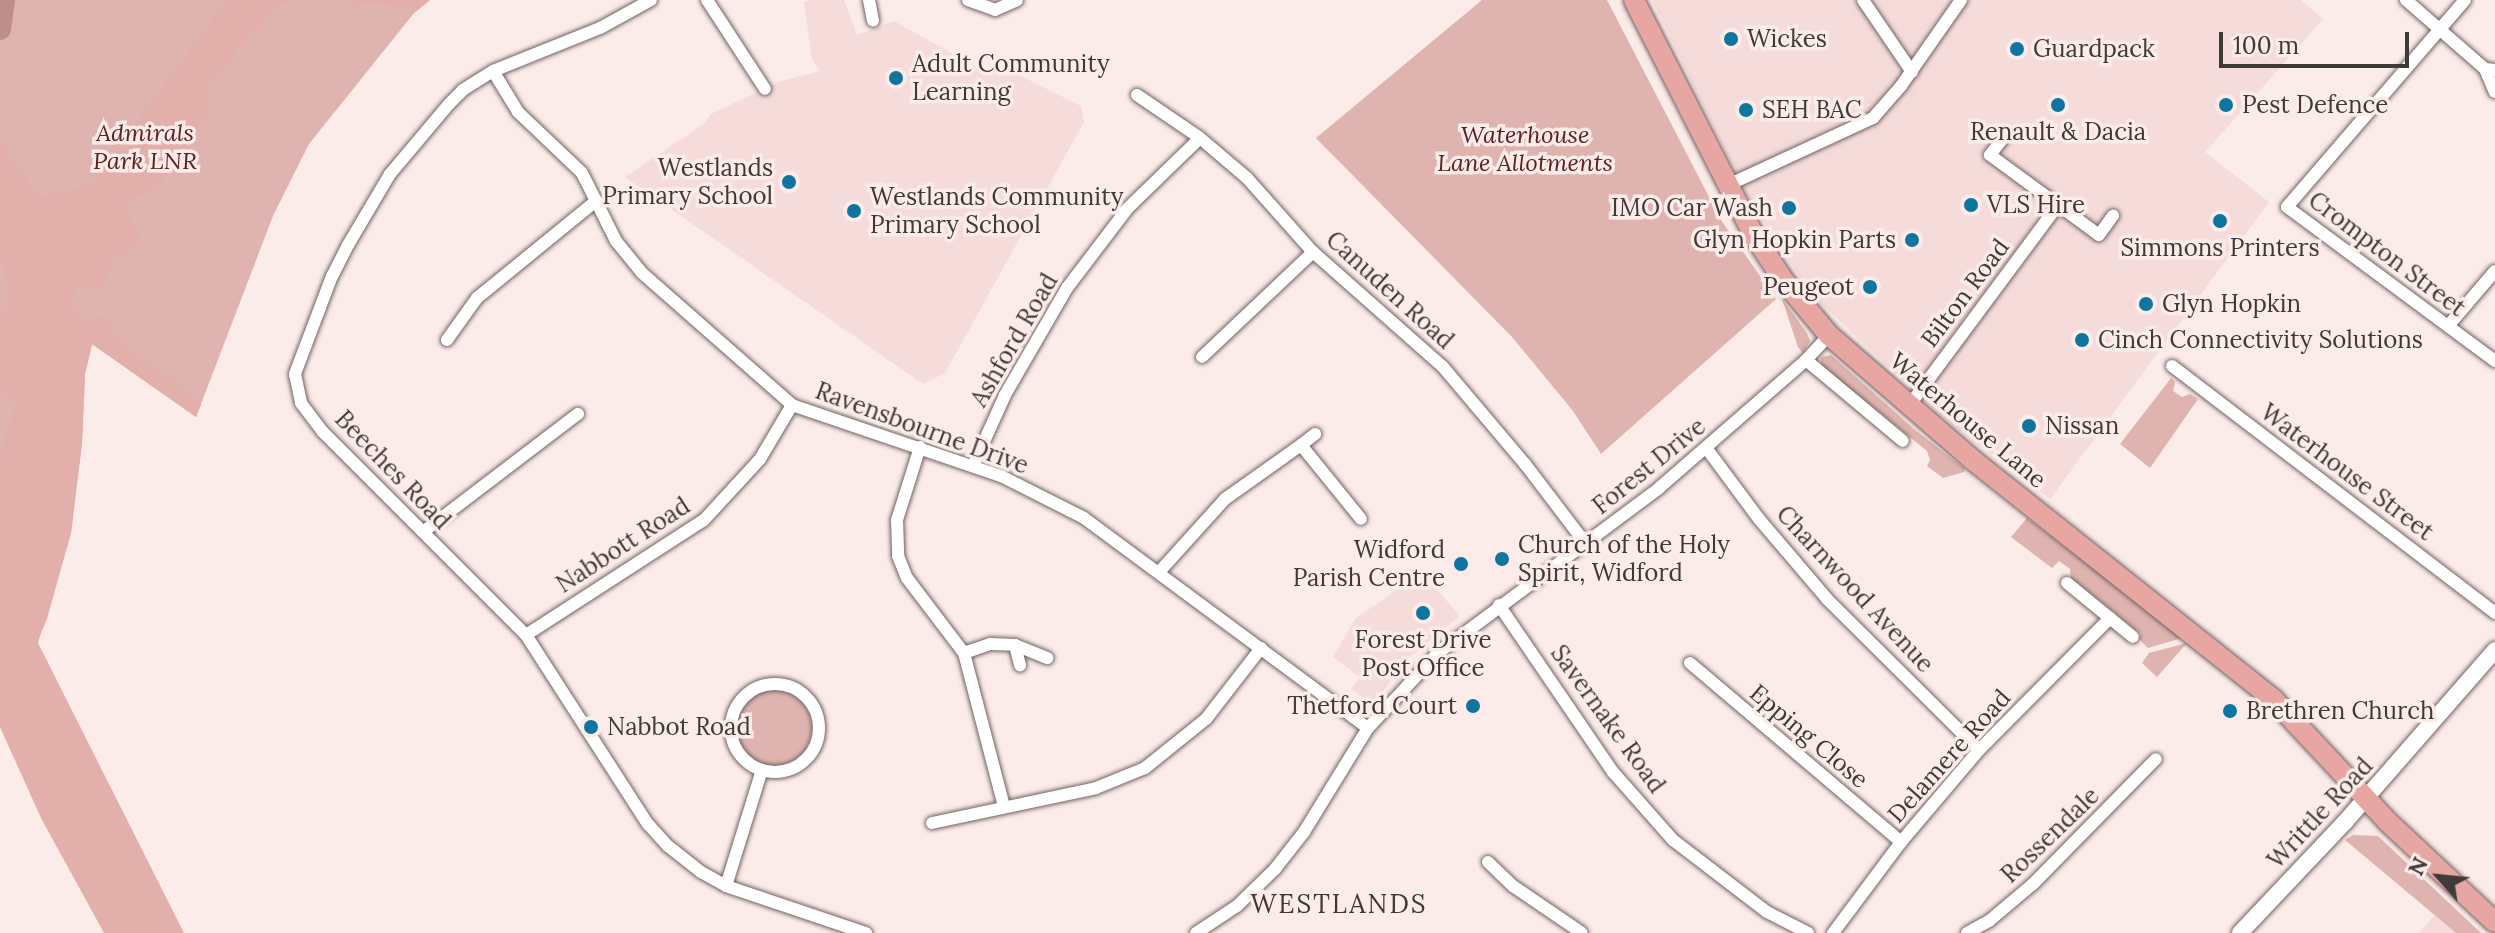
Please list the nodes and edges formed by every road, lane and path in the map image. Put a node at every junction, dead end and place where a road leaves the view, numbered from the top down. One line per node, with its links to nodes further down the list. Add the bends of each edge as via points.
1 (651, 0): 14 (street, Beeches Road, via 600,28)
2 (707, 0): 16 (street)
3 (869, 0): 11 (street)
4 (968, 0): 5 (street, via 995,10)
5 (1017, 0)
6 (1634, 0): 21 (main road, Waterhouse Lane)
7 (1863, 0): 15 (street)
8 (1961, 0): 15 (street)
9 (2406, 0): 12 (street)
10 (2465, 0): 12 (street)
11 (873, 21)
12 (2440, 29): 13 (street); 27 (street, Crompton Street, via 2287,207)
13 (2490, 69): 17 (street)
14 (493, 71): 22 (street, Ravensbourne Drive, via 518,112 582,173); 44 (street, Beeches Road, via 463,90 390,174 332,276 295,374 301,403 323,432)
15 (1912, 72): 21 (street, via 1861,126)
16 (765, 89)
17 (2495, 92)
18 (1137, 95): 20 (street, Canuden Road)
19 (2004, 137): 23 (street, via 1990,155)
20 (1200, 138): 25 (street, Canuden Road, via 1247,178); 42 (street, Ashford Road, via 1128,208 1075,277 1020,367)
21 (1728, 185): 28 (main road, Waterhouse Lane, via 1784,281)
22 (596, 201): 29 (street, via 477,298); 34 (street, Ravensbourne Drive, via 616,241 642,273)
23 (2058, 205): 24 (street, via 2099,235); 35 (street, Bilton Road)
24 (2113, 216)
25 (1313, 252): 30 (street); 45 (street, Canuden Road, via 1443,367)
26 (2495, 271): 27 (street)
27 (2448, 326): 32 (street, Crompton Street)
28 (1829, 335): 31 (street, Forest Drive); 35 (main road, Waterhouse Lane)
29 (447, 340)
30 (1202, 357)
31 (1806, 360): 38 (street); 41 (street, Forest Drive)
32 (2495, 361)
33 (2172, 366): 49 (street, Waterhouse Street)
34 (792, 405): 40 (street, Ravensbourne Drive); 51 (street, Nabbott Road, via 760,459 704,520)
35 (1908, 407): 64 (main road, Waterhouse Lane, via 2273,699)
36 (578, 414): 44 (street)
37 (1315, 434): 39 (street)
38 (1903, 441)
39 (1301, 445): 43 (street); 46 (street, via 1225,499)
40 (920, 447): 42 (street, Ravensbourne Drive); 56 (street, via 897,520 898,556 907,578)
41 (1707, 449): 45 (street, Forest Drive); 61 (street, Charnwood Avenue, via 1827,599)
42 (973, 466): 46 (street, Ravensbourne Drive, via 1084,518)
43 (1361, 519)
44 (423, 532): 51 (street, Beeches Road)
45 (1586, 544): 48 (street, Forest Drive)
46 (1160, 571): 54 (street, Ravensbourne Drive)
47 (2067, 583): 50 (street)
48 (1499, 605): 60 (street, Forest Drive, via 1438,653); 74 (street, Savernake Road, via 1613,772 1673,840 1767,912)
49 (2495, 613)
50 (2110, 618): 52 (street); 61 (street, Delamere Road)
51 (526, 635): 69 (street, Beeches Road, via 648,824 683,858)
52 (2133, 637)
53 (1015, 645): 56 (street, via 990,644); 57 (street); 59 (street)
54 (1261, 648): 60 (street, Ravensbourne Drive); 65 (street, via 1206,719 1145,768 1096,788)
55 (2495, 650): 64 (street, Writtle Road)
56 (964, 653): 65 (street)
57 (1047, 658)
58 (1690, 663): 67 (street, Epping Close)
59 (1020, 665)
60 (1368, 728): 72 (street, Forest Drive, via 1275,869 1237,906)
61 (1979, 750): 67 (street, Delamere Road)
62 (2156, 759): 76 (street, Rossendale, via 2033,884)
63 (762, 770): 63 (street, via 790,769 803,762 817,738 815,711 796,690 782,685 754,689 734,711 732,740 749,764); 69 (street)
64 (2366, 799): 70 (main road, Waterhouse Lane); 77 (street, Writtle Road)
65 (1004, 807): 66 (street)
66 (932, 823)
67 (1901, 842): 75 (street, Delamere Road)
68 (1488, 862): 73 (street, via 1513,886)
69 (726, 886): 71 (street, Beeches Road)
70 (2495, 922)
71 (866, 933)
72 (1196, 933)
73 (1582, 933)
74 (1808, 933)
75 (1833, 933)
76 (1967, 933)
77 (2240, 933)

